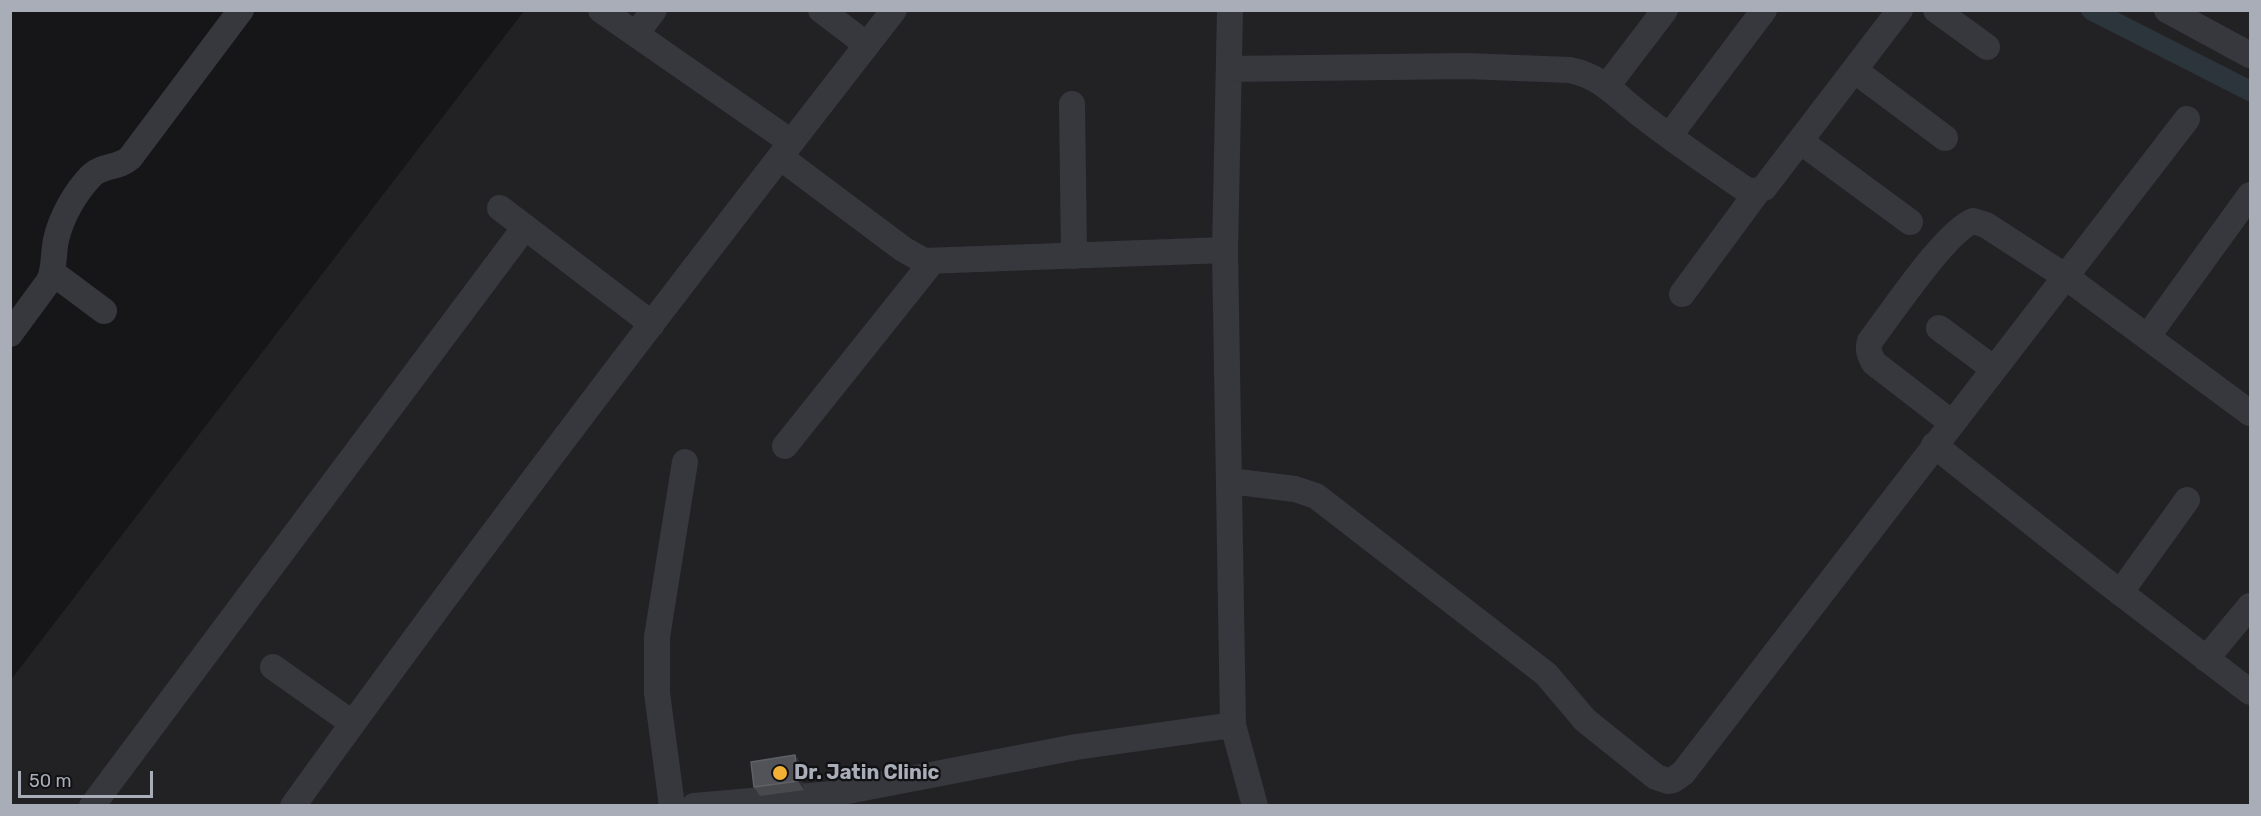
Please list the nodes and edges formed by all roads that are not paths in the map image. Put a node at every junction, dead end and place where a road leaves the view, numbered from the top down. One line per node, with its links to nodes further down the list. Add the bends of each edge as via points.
1 (242, 10): 33 (street, via 130,158 98,170 84,185 62,222)
2 (601, 10): 12 (street)
3 (654, 10): 12 (street)
4 (821, 10): 13 (street)
5 (894, 10): 13 (street)
6 (1230, 10): 16 (street)
7 (1665, 10): 18 (street)
8 (1764, 10): 21 (street)
9 (1900, 10): 17 (street)
10 (1936, 10): 14 (street)
11 (2168, 10): 15 (street)
12 (636, 34): 24 (street)
13 (867, 45): 24 (street)
14 (1987, 48)
15 (2250, 56)
16 (1229, 69): 18 (street, via 1467,66 1570,70); 30 (street)
17 (1854, 70): 22 (street); 23 (street)
18 (1606, 86): 21 (street)
19 (1072, 104): 31 (street)
20 (2187, 119): 34 (street)
21 (1670, 135): 25 (street, via 1745,189)
22 (1945, 138)
23 (1800, 141): 25 (street); 28 (street)
24 (785, 150): 32 (street, via 903,249); 37 (street)
25 (1758, 191): 35 (street)
26 (2250, 195): 40 (street)
27 (500, 208): 29 (street)
28 (1910, 222)
29 (525, 227): 37 (street); 58 (street)
30 (1225, 250): 31 (street); 47 (street)
31 (1074, 256): 32 (street)
32 (932, 262): 45 (street)
33 (53, 273): 36 (street); 39 (street)
34 (2066, 277): 40 (street); 41 (street); 43 (street, via 1973,220 1959,228 1940,250 1868,347 1874,363)
35 (1682, 294)
36 (104, 311)
37 (652, 324): 54 (street)
38 (1939, 328): 41 (street)
39 (10, 334)
40 (2148, 336): 42 (street)
41 (1994, 369): 43 (street)
42 (2250, 413)
43 (1952, 423): 44 (street)
44 (1934, 445): 47 (street, via 1683,773 1668,781 1656,777 1586,720 1546,674 1316,496 1296,489); 49 (street)
45 (785, 446)
46 (685, 462): 60 (street, via 657,638 657,693)
47 (1230, 481): 55 (street)
48 (2187, 500): 49 (street)
49 (2120, 593): 51 (street)
50 (2250, 606): 51 (street)
51 (2206, 659): 53 (street)
52 (273, 667): 54 (street)
53 (2250, 692)
54 (352, 723): 59 (street)
55 (1233, 725): 56 (street, via 1076,747); 62 (street)
56 (852, 797): 57 (street, via 832,794)
57 (753, 804): 61 (street)
58 (92, 806)
59 (293, 806)
60 (672, 806)
61 (694, 806)
62 (1255, 806)

